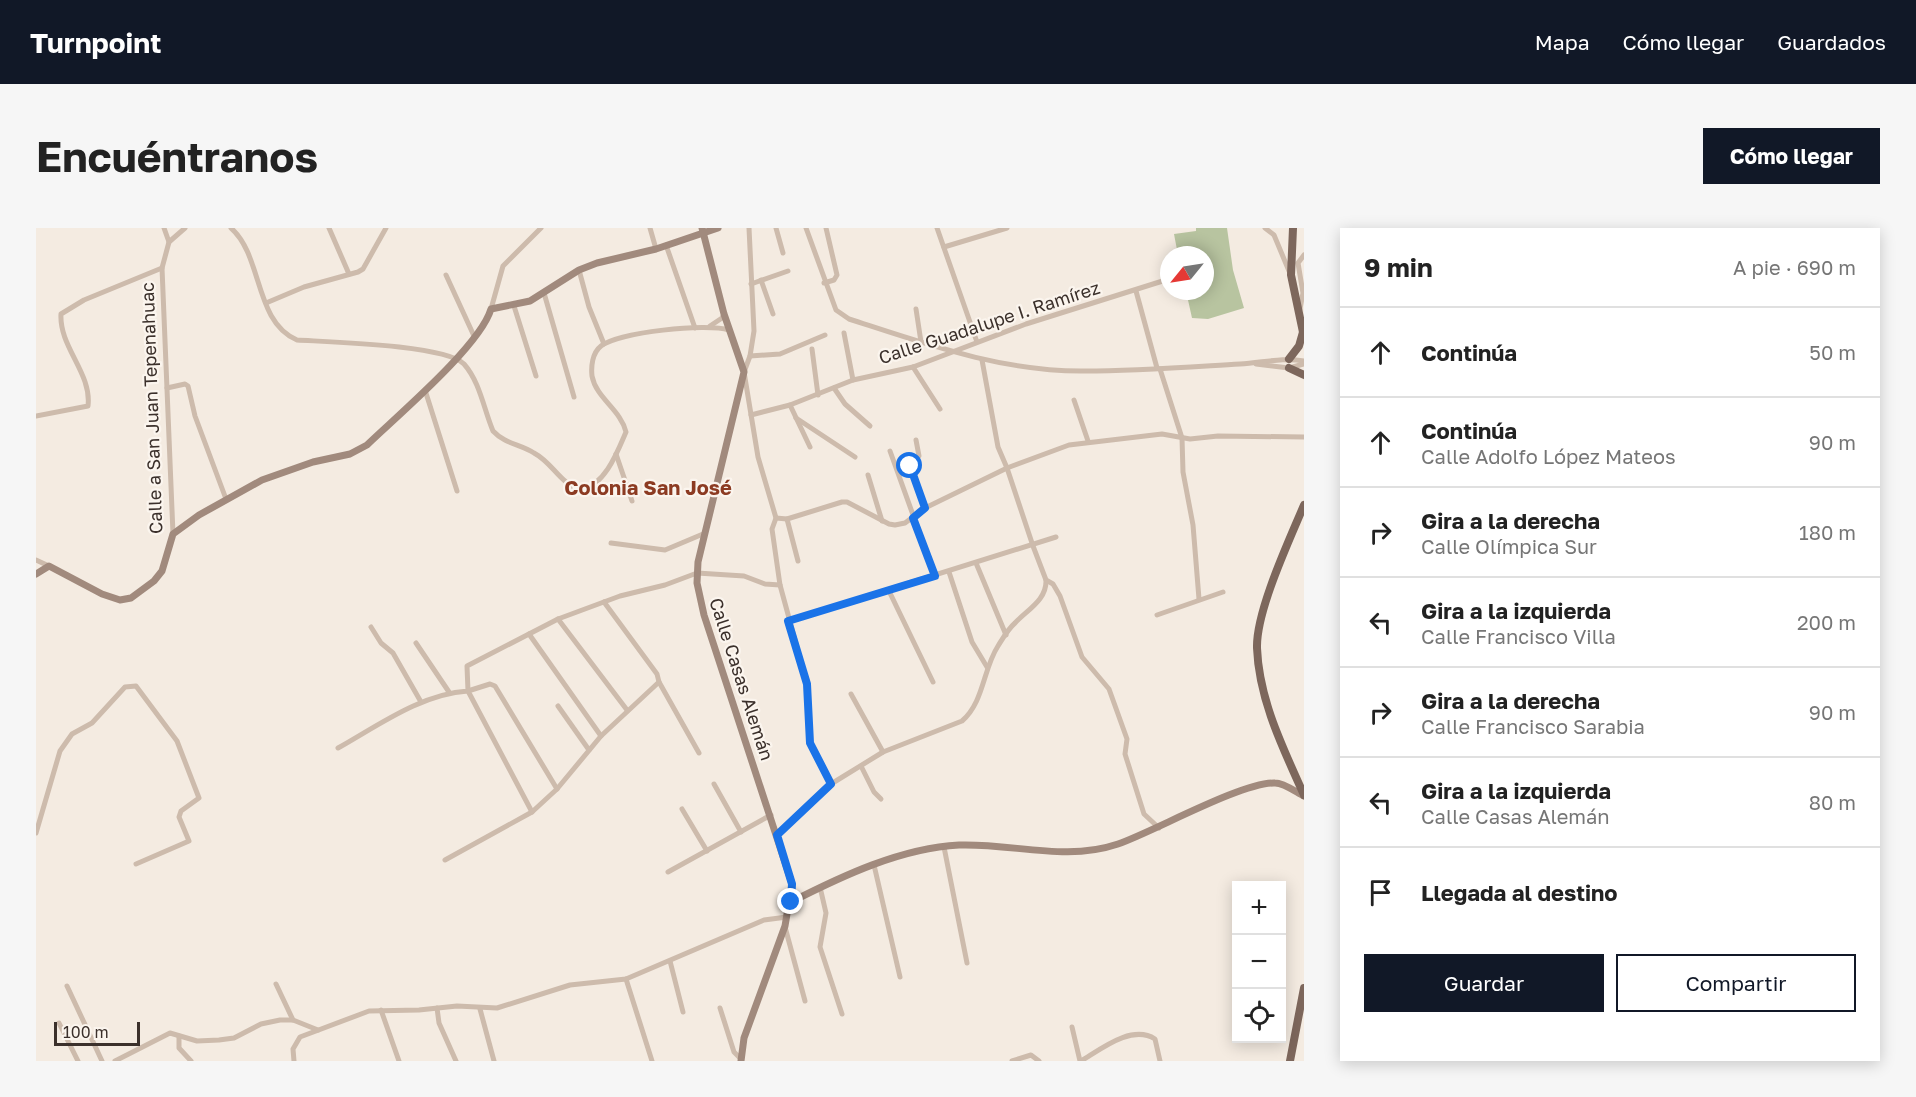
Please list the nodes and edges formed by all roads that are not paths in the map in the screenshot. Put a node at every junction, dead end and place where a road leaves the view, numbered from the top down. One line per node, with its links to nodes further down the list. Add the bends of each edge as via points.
1 (164, 228): 18 (street)
2 (185, 228): 18 (street)
3 (231, 228): 36 (street, via 243,242)
4 (329, 228): 27 (street)
5 (386, 228): 27 (street, via 363,268)
6 (650, 228): 21 (street)
7 (718, 228): 17 (street)
8 (749, 228): 33 (street, Calle Casas Alemán)
9 (776, 228): 22 (street)
10 (806, 228): 32 (street)
11 (826, 228): 32 (street, via 837,275)
12 (937, 228): 20 (street)
13 (1007, 228): 20 (street)
14 (1265, 228): 29 (street, via 1274,235)
15 (1293, 228): 29 (main road)
16 (538, 230): 38 (street, via 503,266)
17 (703, 230): 19 (street); 40 (street)
18 (169, 242): 24 (street, Calle a San Juan Tepenahuac)
19 (666, 246): 21 (street); 43 (street)
20 (944, 246): 51 (street)
21 (656, 249): 25 (street)
22 (783, 253)
23 (1304, 255): 42 (street, via 1298,263 1303,293)
24 (162, 268): 66 (street, Calle a San Juan Tepenahuac); 75 (street, via 84,300 61,314 70,352 83,376 88,406)
25 (579, 270): 35 (street); 52 (street)
26 (788, 271): 30 (street)
27 (349, 274): 36 (street)
28 (446, 275): 48 (street)
29 (1291, 275): 42 (main road)
30 (760, 280): 33 (street); 41 (street)
31 (1160, 282): 34 (street, Calle Guadalupe I. Ramírez)
32 (824, 283): 50 (street, via 836,310 849,319)
33 (751, 284): 55 (street, Calle Casas Alemán, via 754,331)
34 (1136, 291): 51 (street, Calle Guadalupe I. Ramírez); 61 (street)
35 (544, 293): 37 (street); 70 (street)
36 (266, 303): 56 (street, via 282,331 297,340 413,349)
37 (514, 306): 38 (street); 64 (street)
38 (491, 309): 48 (street)
39 (916, 309): 50 (street)
40 (724, 314): 44 (street); 45 (street)
41 (773, 314)
42 (1299, 316): 47 (main road)
43 (695, 328): 44 (street); 52 (street, via 638,334)
44 (707, 328): 45 (street)
45 (729, 330): 62 (street)
46 (844, 333): 65 (street)
47 (1303, 334): 59 (main road)
48 (474, 336): 56 (street)
49 (825, 336): 55 (street, via 780,354)
50 (921, 342): 54 (street)
51 (977, 342): 54 (street, Calle Guadalupe I. Ramírez)
52 (604, 344): 84 (street, via 596,351 592,376 626,432)
53 (812, 349): 69 (street)
54 (954, 353): 57 (street); 60 (street, Calle Guadalupe I. Ramírez)
55 (750, 356): 62 (street, Calle Casas Alemán)
56 (456, 357): 68 (street); 84 (street, via 472,375 493,431 503,441 541,458 568,487 581,490 597,483)
57 (982, 360): 61 (street, via 1065,371); 86 (street, via 994,434)
58 (1304, 362): 59 (street)
59 (1289, 364): 61 (street); 63 (main road)
60 (913, 367): 65 (street, Calle Guadalupe I. Ramírez); 73 (street)
61 (1159, 368): 79 (street)
62 (744, 372): 74 (street); 98 (street, Calle Casas Alemán)
63 (1304, 375)
64 (536, 376)
65 (853, 380): 67 (street, Calle Guadalupe I. Ramírez)
66 (167, 388): 89 (street, via 187,384); 97 (street, Calle a San Juan Tepenahuac)
67 (834, 388): 69 (street, Calle Guadalupe I. Ramírez); 77 (street, via 845,404)
68 (425, 390): 88 (street); 89 (street, via 356,452 288,470)
69 (818, 395): 72 (street, Calle Guadalupe I. Ramírez)
70 (574, 397)
71 (1074, 400): 81 (street)
72 (790, 405): 74 (street, Calle Guadalupe I. Ramírez); 76 (street)
73 (939, 409)
74 (751, 415): 93 (street, via 758,457)
75 (36, 416)
76 (796, 418): 82 (street); 85 (street)
77 (870, 426)
78 (1304, 437): 79 (street)
79 (1182, 438): 81 (street, via 1162,434); 114 (street, via 1182,472 1193,525)
80 (916, 440): 92 (street, via 919,456 910,462)
81 (1088, 441): 86 (street)
82 (810, 447)
83 (890, 451): 94 (street)
84 (616, 454): 90 (street)
85 (855, 457)
86 (1007, 468): 92 (street); 101 (street)
87 (868, 475): 96 (street)
88 (457, 491)
89 (226, 499): 97 (street)
90 (632, 501)
91 (1304, 505): 141 (main road, via 1270,593 1257,646 1262,688)
92 (925, 508): 94 (street)
93 (776, 518): 95 (street); 111 (street, via 772,529)
94 (913, 518): 96 (street, via 895,525); 109 (street)
95 (787, 519): 96 (street, via 842,502); 103 (street)
96 (882, 521)
97 (173, 534): 105 (street, Calle a San Juan Tepenahuac, via 162,571 131,598 120,600 102,594)
98 (703, 534): 100 (street, via 665,550); 107 (street, Calle Casas Alemán)
99 (1056, 537): 101 (street)
100 (611, 543)
101 (1033, 546): 104 (street); 110 (street)
102 (36, 560): 105 (street)
103 (798, 561)
104 (976, 563): 106 (street); 121 (street)
105 (49, 566): 108 (street)
106 (949, 572): 109 (street); 123 (street, via 972,642)
107 (697, 573): 111 (street, via 744,576); 115 (street); 145 (street, Calle Casas Alemán, via 704,615)
108 (36, 574)
109 (935, 576): 112 (street)
110 (1046, 580): 121 (street, via 1035,606); 146 (street, via 1058,590 1082,657 1109,689 1127,739 1125,754 1144,814)
111 (780, 585): 118 (street)
112 (889, 591): 118 (street); 125 (street)
113 (1223, 592): 114 (street)
114 (1199, 599): 116 (street)
115 (604, 602): 117 (street); 124 (street, via 657,674)
116 (1157, 615)
117 (558, 619): 120 (street); 131 (street)
118 (788, 621): 139 (street, via 807,684 810,743)
119 (371, 627): 129 (street, via 393,653)
120 (529, 634): 126 (street, via 467,666); 132 (street)
121 (1006, 635): 123 (street)
122 (416, 643): 127 (street)
123 (987, 667): 135 (street, via 971,713 962,721)
124 (658, 682): 131 (street); 136 (street)
125 (933, 682)
126 (468, 691): 127 (street); 140 (street, via 495,686); 144 (street)
127 (449, 692): 129 (street)
128 (850, 694): 135 (street)
129 (421, 702): 133 (street)
130 (558, 706): 134 (street)
131 (627, 710): 132 (street)
132 (601, 736): 134 (street)
133 (338, 748)
134 (589, 750): 140 (street)
135 (883, 752): 137 (street)
136 (699, 753)
137 (861, 766): 139 (street); 142 (street)
138 (714, 784): 147 (street)
139 (831, 784): 149 (street)
140 (557, 789): 144 (street)
141 (1304, 796): 146 (street, via 1278,783 1265,784 1230,795)
142 (881, 799)
143 (682, 808): 151 (street)
144 (532, 812): 152 (street)
145 (771, 815): 147 (street); 149 (street, Calle Casas Alemán)
146 (1159, 828): 150 (street, via 1116,845 1078,854)
147 (741, 832): 151 (street)
148 (36, 833): 153 (street, via 60,751 72,734 92,723 128,686 140,688 177,741 199,798 179,817 189,841)
149 (777, 835): 157 (street, Calle Casas Alemán, via 792,884)
150 (944, 847): 154 (street); 161 (street)
151 (707, 851): 155 (street)
152 (445, 860)
153 (136, 864)
154 (874, 865): 156 (street); 162 (street)
155 (668, 872)
156 (820, 887): 157 (street); 173 (street, via 826,913 820,947)
157 (791, 902): 158 (street, Calle Casas Alemán)
158 (787, 917): 159 (street, Calle Casas Alemán); 160 (street, via 764,920)
159 (785, 926): 167 (street); 179 (street, Calle Casas Alemán, via 744,1038)
160 (670, 962): 163 (street); 172 (street)
161 (967, 963)
162 (900, 977)
163 (626, 979): 170 (street, via 570,985 508,1006); 188 (street)
164 (276, 984): 174 (street)
165 (67, 986): 181 (street)
166 (1304, 988): 193 (main road)
167 (805, 1001)
168 (437, 1008): 170 (street); 171 (street); 186 (street, via 439,1023)
169 (720, 1008): 179 (street, via 734,1052)
170 (480, 1009): 187 (street)
171 (381, 1010): 177 (street); 185 (street)
172 (682, 1012)
173 (842, 1014)
174 (293, 1020): 177 (street); 178 (street, via 261,1024 234,1038 197,1041)
175 (59, 1023): 180 (street)
176 (1072, 1026): 191 (street)
177 (318, 1030): 184 (street, via 295,1042)
178 (179, 1036): 182 (street, via 165,1034); 183 (street, via 179,1048)
179 (741, 1060)
180 (78, 1061)
181 (102, 1061)
182 (115, 1061)
183 (191, 1061)
184 (294, 1061)
185 (399, 1061)
186 (456, 1061)
187 (494, 1061)
188 (652, 1061)
189 (1012, 1061): 190 (street, via 1031,1055)
190 (1039, 1061)
191 (1081, 1061): 192 (street, via 1113,1042 1140,1034 1149,1035 1158,1045)
192 (1160, 1061)
193 (1290, 1061)

